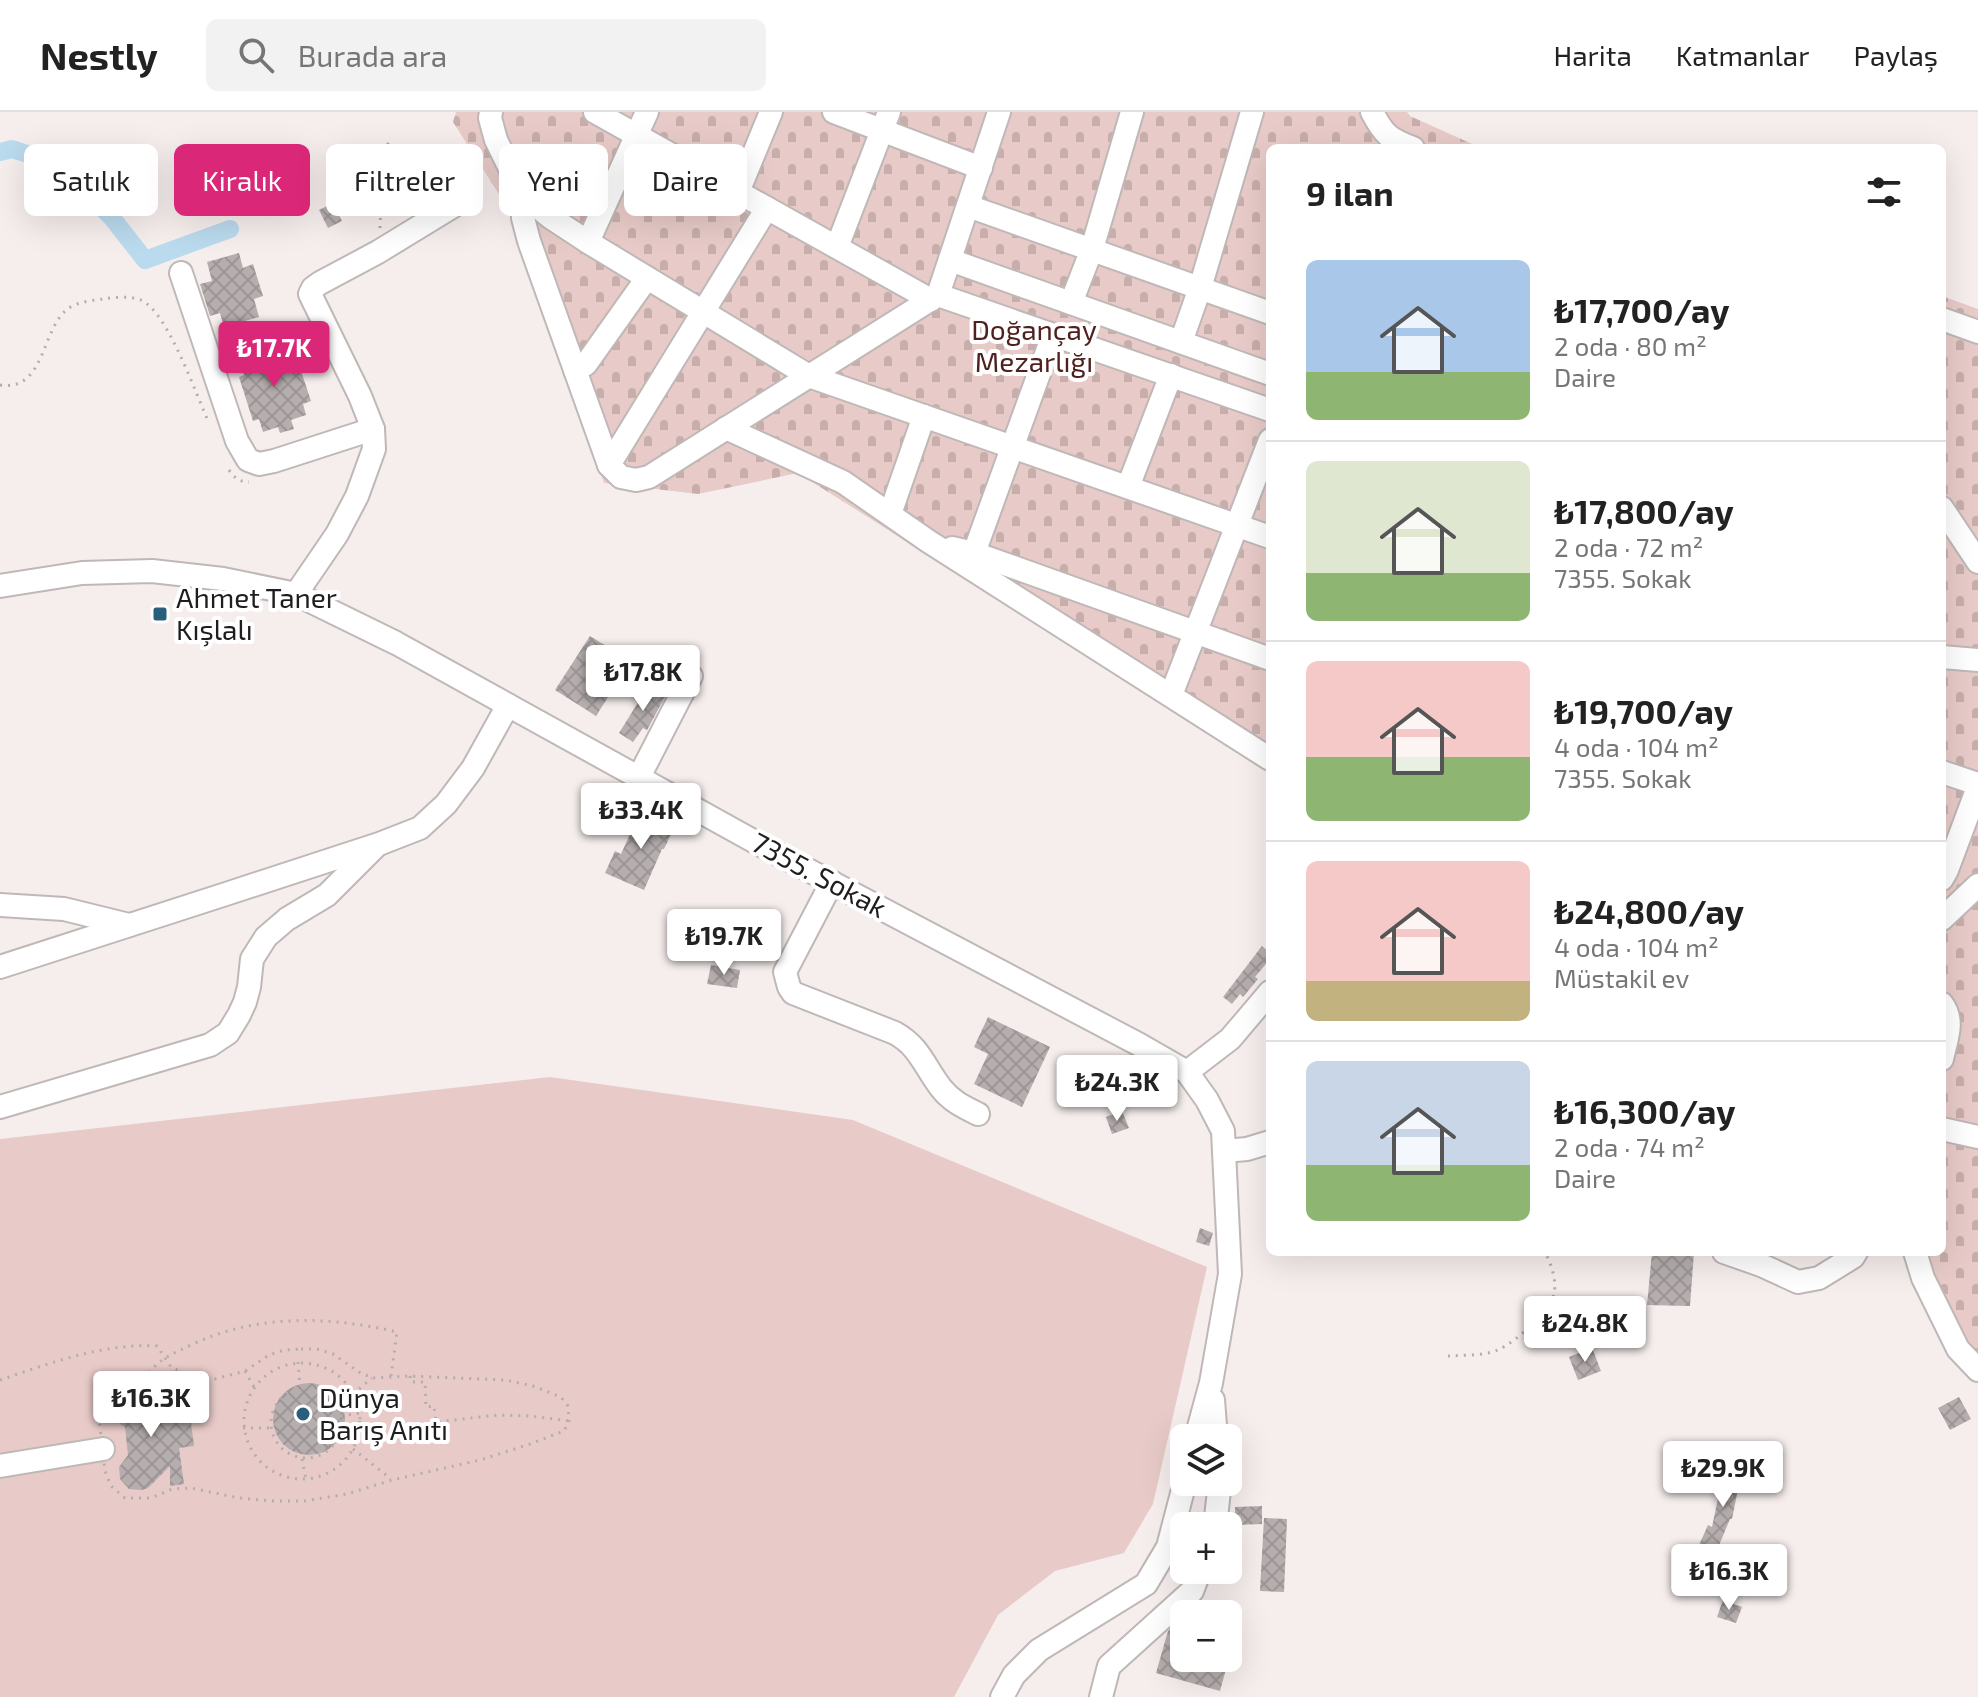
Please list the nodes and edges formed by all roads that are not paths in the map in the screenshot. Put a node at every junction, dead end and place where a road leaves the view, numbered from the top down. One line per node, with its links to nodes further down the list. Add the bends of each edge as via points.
1 (491, 112): 15 (street)
2 (595, 112): 11 (street)
3 (647, 112): 11 (street)
4 (771, 112): 17 (street)
5 (834, 112): 10 (street)
6 (999, 112): 16 (street)
7 (1132, 112): 26 (street)
8 (1252, 112): 30 (street)
9 (1372, 112): 12 (street)
10 (886, 122): 16 (street); 25 (street)
11 (636, 135): 13 (street); 24 (street)
12 (1380, 141): 14 (street)
13 (652, 144)
14 (1403, 144)
15 (499, 146)
16 (981, 168): 19 (street)
17 (747, 170)
18 (747, 197): 20 (street)
19 (968, 206): 26 (street); 27 (street)
20 (767, 208): 25 (street); 33 (street)
21 (437, 216): 46 (street, via 320,283 310,294)
22 (523, 216): 39 (street)
23 (549, 216): 24 (street)
24 (588, 242): 29 (street)
25 (837, 247): 31 (street)
26 (1092, 249): 30 (street); 32 (street)
27 (950, 260): 31 (street); 32 (street)
28 (181, 273): 46 (street, via 248,460 274,461)
29 (647, 278): 33 (street); 39 (street, via 586,364)
30 (1200, 288): 34 (street); 38 (street)
31 (935, 298): 37 (street); 42 (street)
32 (1071, 303): 38 (street)
33 (703, 312): 42 (street); 49 (street)
34 (1266, 312)
35 (1946, 320): 36 (street)
36 (1978, 332)
37 (1053, 335): 41 (street); 47 (street)
38 (1181, 342): 40 (street)
39 (575, 370): 49 (street)
40 (1266, 373)
41 (1171, 375): 43 (street); 50 (street)
42 (809, 376): 44 (street); 45 (street)
43 (1266, 409)
44 (924, 416): 47 (street); 51 (street)
45 (726, 428): 49 (street, via 649,477 621,477); 51 (street, via 843,482)
46 (373, 429): 59 (street, via 374,449 357,496)
47 (1012, 447): 50 (street); 56 (street)
48 (1266, 450): 53 (street)
49 (609, 465)
50 (1128, 487): 53 (street)
51 (890, 514): 55 (street)
52 (1946, 514): 57 (street)
53 (1237, 525): 54 (street); 60 (street)
54 (1266, 536)
55 (928, 541): 56 (street); 65 (street)
56 (974, 553): 60 (street)
57 (1978, 562)
58 (0, 586): 59 (street, 7355. Sokak, via 82,573 152,571)
59 (296, 594): 66 (street, 7355. Sokak)
60 (1195, 632): 62 (street); 65 (street)
61 (1946, 657): 63 (street)
62 (1266, 658)
63 (1978, 660)
64 (691, 676): 69 (street)
65 (1171, 695): 67 (street)
66 (508, 705): 69 (street, 7355. Sokak); 71 (street, via 446,804 420,828)
67 (1266, 756)
68 (1946, 774): 70 (street)
69 (639, 777): 73 (street, 7355. Sokak)
70 (1978, 786): 72 (street)
71 (379, 844): 77 (street); 83 (street, via 327,895 266,937 252,959 245,1002 228,1033 210,1045)
72 (1946, 872)
73 (832, 882): 82 (street, 7355. Sokak); 84 (street, via 785,972 789,987 908,1040 942,1090)
74 (1978, 885): 76 (street)
75 (0, 905): 77 (street, via 64,909)
76 (1946, 915)
77 (129, 925): 78 (street)
78 (0, 967)
79 (1266, 997): 82 (street, via 1230,1039)
80 (1946, 1009): 81 (street)
81 (1946, 1041)
82 (1187, 1072): 88 (street, 7355. Sokak, via 1223,1131)
83 (0, 1107)
84 (978, 1114)
85 (1946, 1130): 86 (street)
86 (1978, 1137)
87 (1266, 1143): 88 (street)
88 (1224, 1151): 93 (street, 7355. Sokak, via 1230,1274)
89 (1735, 1256): 90 (street, via 1798,1282 1819,1278)
90 (1854, 1256)
91 (1916, 1256): 92 (street, via 1958,1349)
92 (1978, 1370)
93 (1211, 1383): 94 (street, 7355. Sokak); 95 (street)
94 (1200, 1424)
95 (1215, 1424)
96 (103, 1449): 97 (street)
97 (0, 1466)
98 (1181, 1496): 100 (street, via 1168,1547 1146,1584 1039,1650 1014,1675)
99 (1195, 1584): 101 (street, via 1109,1666)
100 (1002, 1697)
101 (1101, 1697)

